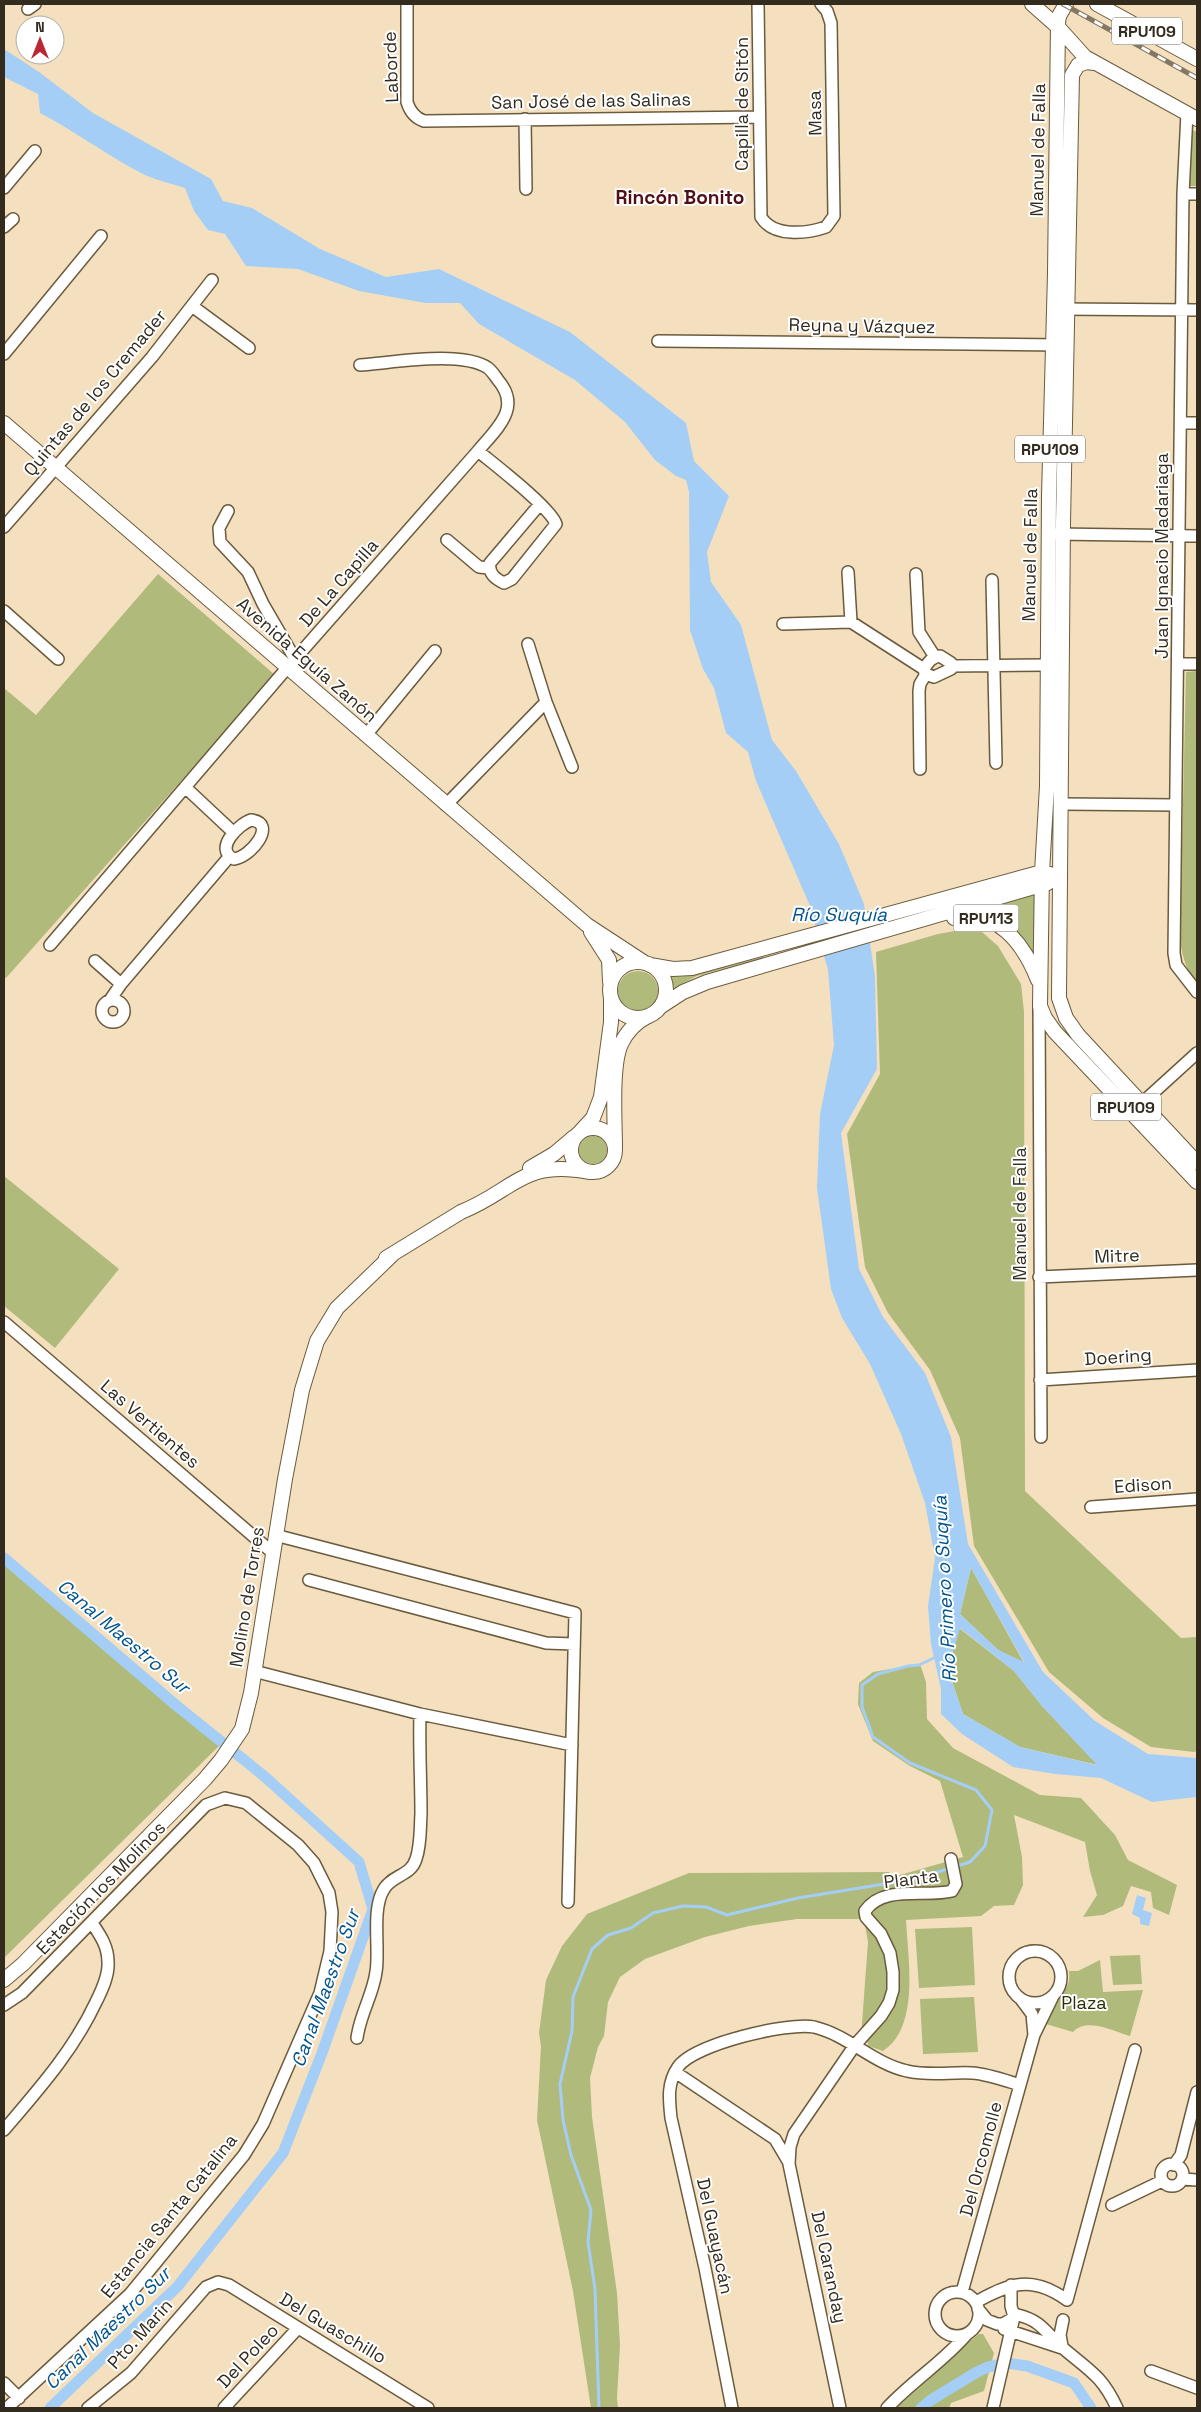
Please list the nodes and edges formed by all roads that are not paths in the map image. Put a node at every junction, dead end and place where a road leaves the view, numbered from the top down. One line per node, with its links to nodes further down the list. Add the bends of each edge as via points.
1 (406, 4): 15 (street, Laborde, via 407,102 413,114)
2 (758, 4): 13 (street, Capilla de Sitón)
3 (821, 4): 21 (street, Masa, via 831,23 835,209 826,227 811,231)
4 (1032, 4): 9 (main road)
5 (1039, 4): 6 (main road)
6 (1053, 4)
7 (1066, 4): 9 (main road, RPU109)
8 (1097, 4): 10 (main road, RPU109)
9 (1058, 26): 11 (main road, via 1076,49); 25 (main road, Manuel de Falla / RPU109)
10 (1197, 59)
11 (1094, 63): 12 (main road, RPU109); 25 (main road, Manuel de Falla / RPU109, via 1082,63 1072,71)
12 (1192, 116): 19 (street, Juan Ignacio Madariaga)
13 (759, 117): 14 (street, San José de las Salinas); 21 (street, Capilla de Sitón, via 761,217)
14 (525, 119): 15 (street, San José de las Salinas); 18 (street)
15 (424, 121)
16 (35, 151): 17 (street)
17 (4, 188)
18 (526, 189)
19 (1183, 194): 20 (street); 26 (street, Juan Ignacio Madariaga)
20 (1197, 194)
21 (773, 229)
22 (101, 236): 31 (street)
23 (212, 280): 24 (street, Quintas de los Cremader)
24 (192, 306): 30 (street); 37 (street, Quintas de los Cremader)
25 (1061, 309): 26 (street); 29 (main road, Manuel de Falla / RPU109)
26 (1182, 310): 27 (street); 34 (street, Juan Ignacio Madariaga)
27 (1197, 310)
28 (658, 341): 29 (street, Reyna y Vázquez)
29 (1059, 345): 41 (main road, Manuel de Falla / RPU109)
30 (249, 348)
31 (4, 354)
32 (360, 365): 36 (street, De La Capilla, via 447,358 489,368 506,388 510,400 506,414)
33 (4, 423): 37 (main road, Avenida Eguía Zanón)
34 (1181, 423): 35 (street); 42 (street, Juan Ignacio Madariaga)
35 (1197, 423)
36 (478, 451): 38 (street); 56 (street, De La Capilla)
37 (54, 467): 40 (street, Quintas de los Cremader); 56 (main road, Avenida Eguía Zanón)
38 (540, 504): 45 (street); 45 (street, via 556,524 512,579 504,583 496,579)
39 (228, 511): 56 (street, via 219,528 220,542 248,572)
40 (4, 527)
41 (1056, 534): 42 (street); 59 (main road, Manuel de Falla / RPU109); 71 (main road, Manuel de Falla / RPU109)
42 (1180, 536): 43 (street); 57 (street, Juan Ignacio Madariaga)
43 (1197, 536)
44 (447, 540): 45 (street, via 479,567)
45 (489, 568)
46 (848, 572): 50 (street)
47 (916, 574): 54 (street, via 919,632)
48 (992, 580): 61 (street)
49 (4, 611): 55 (street)
50 (851, 622): 51 (street); 62 (street)
51 (783, 624)
52 (528, 644): 63 (street)
53 (435, 651): 64 (street)
54 (935, 657): 60 (street, via 943,657); 62 (street)
55 (58, 659)
56 (291, 664): 64 (main road, Avenida Eguía Zanón); 68 (street, De La Capilla)
57 (1179, 664): 58 (street); 70 (street, Juan Ignacio Madariaga)
58 (1197, 664)
59 (1048, 665): 61 (street); 74 (main road, Manuel de Falla / RPU109)
60 (952, 666): 61 (street); 62 (street, via 941,675 934,676)
61 (994, 666): 65 (street)
62 (925, 671): 67 (street, via 919,691)
63 (546, 702): 66 (street); 69 (street)
64 (366, 735): 69 (main road, Avenida Eguía Zanón)
65 (996, 763)
66 (572, 767)
67 (920, 769)
68 (185, 786): 72 (street); 77 (street, De La Capilla)
69 (446, 804): 75 (main road, Avenida Eguía Zanón)
70 (1176, 805): 71 (street); 83 (street, Juan Ignacio Madariaga, via 1174,953 1176,965)
71 (1061, 809): 74 (main road); 86 (main road, Manuel de Falla / RPU109, via 1059,989)
72 (233, 832): 73 (street, via 226,847); 73 (street, via 251,820 257,821 262,829 259,841 246,855)
73 (229, 856): 80 (street)
74 (1045, 878): 76 (main road, RPU113); 79 (main road, RPU113, via 887,914 685,969); 81 (main road, Manuel de Falla / RPU109); 86 (main road, via 1050,979 1054,1000)
75 (587, 925): 79 (main road, Avenida Eguía Zanón); 82 (main road, Avenida Eguía Zanón, via 609,960)
76 (896, 928): 81 (main road, RPU113, via 917,927 963,916 984,917 1001,926 1020,947 1034,969); 85 (main road, RPU113, via 698,985)
77 (50, 945)
78 (95, 961): 80 (street)
79 (648, 964): 82 (main road, RPU113, via 636,962 622,967 613,978); 85 (main road, via 665,982 665,995)
80 (121, 984): 84 (street)
81 (1040, 989): 87 (main road, Manuel de Falla / RPU109, via 1042,1012); 88 (street, Manuel de Falla)
82 (611, 992): 85 (main road, via 617,1008 627,1015 639,1018); 91 (main road, Molino de Torres, via 611,1022 601,1097 593,1118)
83 (1197, 992)
84 (110, 1000)
85 (655, 1011): 92 (main road, RPU113, via 632,1027 620,1047 616,1077)
86 (1063, 1011): 90 (main road, RPU109, via 1078,1035)
87 (1055, 1032): 88 (street); 95 (main road, RPU109)
88 (1038, 1047): 98 (street, Manuel de Falla)
89 (1197, 1053): 90 (street)
90 (1142, 1103): 93 (main road, RPU109)
91 (578, 1134): 92 (main road, via 586,1129 599,1128 611,1136); 94 (main road, via 571,1148 574,1160); 96 (main road, Molino de Torres, via 546,1160 470,1203)
92 (615, 1148): 94 (main road, RPU113, via 608,1166)
93 (1197, 1163)
94 (589, 1172): 96 (main road, Molino de Torres, via 559,1167 533,1172)
95 (1197, 1182)
96 (460, 1212): 105 (main road, Molino de Torres, via 379,1262 350,1287 319,1323 303,1372)
97 (1197, 1270): 98 (street, Mitre)
98 (1038, 1277): 101 (street, Manuel de Falla)
99 (4, 1324): 106 (street, Las Vertientes)
100 (1197, 1370): 101 (street, Doering)
101 (1040, 1380): 102 (street, Manuel de Falla)
102 (1041, 1437)
103 (1197, 1499): 104 (street, Edison)
104 (1091, 1506)
105 (275, 1535): 106 (main road, Molino de Torres); 108 (street, via 575,1613)
106 (272, 1553): 109 (main road, Molino de Torres)
107 (309, 1580): 108 (street, via 546,1642)
108 (574, 1644): 111 (street)
109 (254, 1671): 110 (street); 116 (main road, Molino de Torres, via 244,1722 222,1760 92,1898)
110 (420, 1714): 111 (street); 121 (street, via 420,1842 412,1868 383,1889 376,1972)
111 (572, 1745): 114 (street)
112 (224, 1798): 115 (street, Estación los Molinos, via 206,1805); 151 (street, Estancia Santa Catalina, via 236,1799 255,1808 298,1845 320,1872 331,1902 332,1924 330,1951 320,1993 263,2124 244,2155 130,2294)
113 (952, 1859): 122 (street, Planta, via 956,1874 952,1891 898,1894 883,1898 865,1911 890,1953 893,1990 882,2016)
114 (568, 1902)
115 (92, 1923): 119 (street, Estación los Molinos, via 22,1994); 127 (street, via 103,1939 107,1954 108,1968 100,1992 71,2048)
116 (4, 1980)
117 (1019, 1997): 118 (street, via 1035,2003); 118 (street, via 1013,1990 1009,1974 1016,1959 1032,1951 1048,1954 1060,1967 1061,1983); 120 (street, via 1032,2014)
118 (1052, 1998): 120 (street, Del Orcomolle)
119 (4, 2005)
120 (1034, 2035): 125 (street, Del Orcomolle)
121 (356, 2038)
122 (855, 2045): 124 (street, via 814,2027 791,2028 706,2048 682,2062); 125 (street, via 906,2071 985,2074); 128 (street, Del Caranday)
123 (1134, 2050): 137 (street, via 1067,2300 1049,2289)
124 (675, 2072): 129 (street); 156 (street, Del Guayacán, via 669,2091 671,2118)
125 (1020, 2084): 138 (street, Del Orcomolle)
126 (1197, 2092): 131 (street, via 1181,2155)
127 (4, 2130)
128 (794, 2134): 129 (street, via 782,2140); 130 (street, Del Caranday)
129 (775, 2139): 130 (street)
130 (789, 2164): 157 (street, Del Caranday)
131 (1174, 2165): 132 (street, via 1180,2168); 133 (street, via 1164,2167)
132 (1182, 2179): 133 (street, via 1174,2186); 134 (street)
133 (1162, 2180): 135 (street)
134 (1197, 2180)
135 (1112, 2204)
136 (218, 2282): 142 (street, Del Guaschillo, via 229,2285); 153 (street, Pto. Marin, via 206,2288 131,2373)
137 (1011, 2285): 139 (street, via 998,2289); 140 (street, via 1011,2306)
138 (962, 2292): 139 (street); 143 (street, via 952,2293 938,2305 936,2319)
139 (977, 2306): 140 (street, via 992,2323 1003,2324); 144 (street, via 975,2325)
140 (1019, 2317): 145 (street); 146 (street, via 1044,2328)
141 (1063, 2320): 146 (street)
142 (298, 2328): 154 (street, Del Poleo); 155 (street, Del Guaschillo)
143 (943, 2332): 144 (street, via 956,2336); 147 (street, via 944,2349)
144 (970, 2332): 145 (street, via 994,2325); 147 (street)
145 (1016, 2334): 146 (street); 159 (street, via 1004,2356)
146 (1062, 2348): 160 (street, via 1101,2379)
147 (934, 2366): 158 (street, via 920,2375)
148 (1151, 2371): 150 (street)
149 (4, 2383): 151 (street)
150 (1197, 2388)
151 (19, 2398): 152 (street, Estancia Santa Catalina)
152 (7, 2408)
153 (88, 2408)
154 (224, 2408)
155 (428, 2408)
156 (732, 2408)
157 (840, 2408)
158 (887, 2408)
159 (993, 2408)
160 (1117, 2408)

